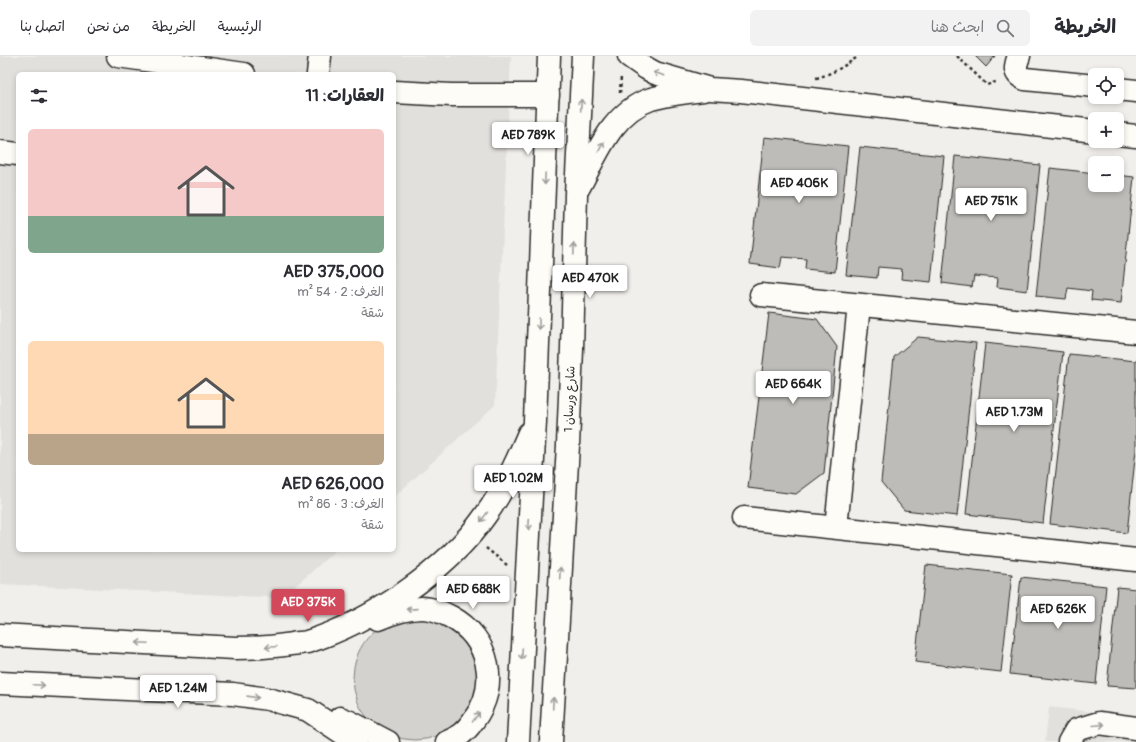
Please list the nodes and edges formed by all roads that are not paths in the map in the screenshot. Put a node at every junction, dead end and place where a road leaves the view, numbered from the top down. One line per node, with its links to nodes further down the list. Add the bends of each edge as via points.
1 (118, 56): 7 (street)
2 (320, 56): 8 (street)
3 (549, 56): 14 (street)
4 (583, 56): 20 (street, شارع ورسان 1, one-way to 4)
5 (626, 63): 10 (street, one-way to 5)
6 (1018, 65): 9 (street, via 1020,77 1025,79)
7 (224, 72)
8 (318, 72)
9 (1088, 85)
10 (710, 89): 15 (street); 20 (street, one-way to 10, via 607,136 628,111 661,96)
11 (1124, 90): 12 (street)
12 (1136, 91)
13 (396, 92): 14 (street)
14 (548, 95): 24 (street, one-way to 24)
15 (1088, 130)
16 (1124, 135): 17 (street)
17 (1136, 136)
18 (0, 152): 19 (street)
19 (16, 154)
20 (576, 194): 37 (street, شارع ورسان 1, one-way to 20, via 568,444)
21 (762, 295): 22 (street)
22 (859, 305): 23 (street); 26 (street)
23 (1136, 332)
24 (535, 420): 29 (street, one-way to 29, via 499,495 470,535 445,561 383,608 345,627); 36 (street, one-way to 36)
25 (744, 518): 26 (street)
26 (836, 527): 27 (street)
27 (1136, 560)
28 (0, 635): 29 (street, one-way to 28, via 235,648)
29 (306, 642): 35 (street, one-way to 29, via 468,729 480,712 487,694 489,673 484,654 475,636 460,622 443,612 423,608 402,610 347,634 328,640)
30 (0, 683): 31 (street, one-way to 31, via 233,694 268,699)
31 (308, 710): 33 (street); 34 (street, via 332,715)
32 (1136, 728): 38 (street, one-way to 32, via 1076,730 1099,723)
33 (356, 742)
34 (388, 742)
35 (447, 742)
36 (518, 742)
37 (551, 742)
38 (1069, 742)

